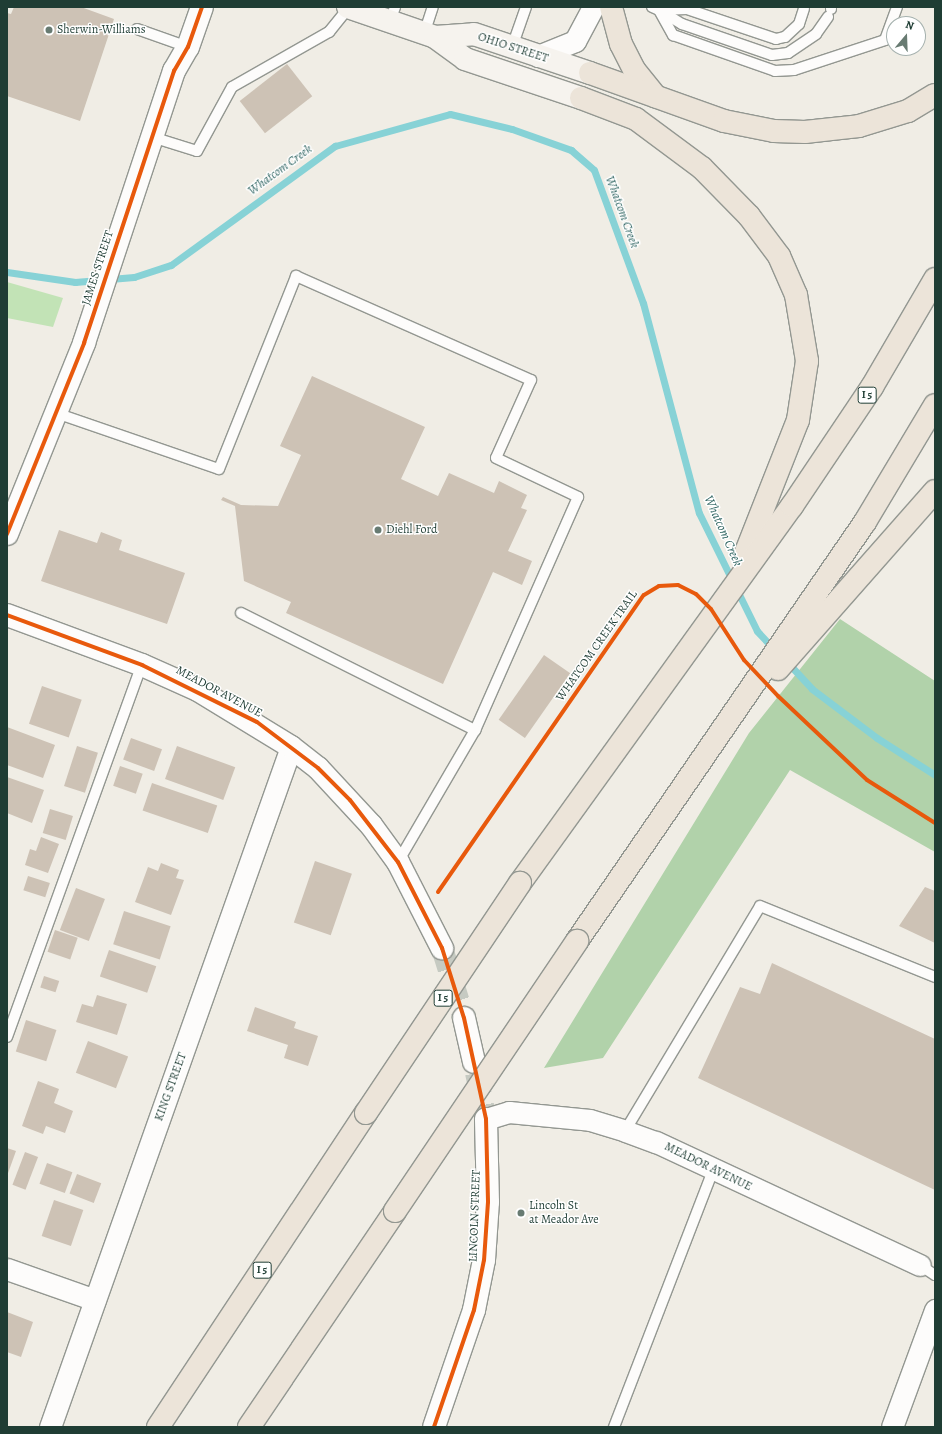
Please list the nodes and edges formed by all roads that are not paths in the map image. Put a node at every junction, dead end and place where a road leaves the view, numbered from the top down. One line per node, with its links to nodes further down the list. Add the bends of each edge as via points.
1 (202, 7): 14 (street, JAMES STREET)
2 (348, 7): 11 (main road, OHIO STREET); 21 (lane, via 329,32 232,87 196,151)
3 (433, 7): 13 (lane)
4 (526, 7): 15 (lane)
5 (593, 7): 16 (street, via 575,41)
6 (611, 7): 20 (highway, via 625,51 635,71)
7 (897, 7): 8 (lane, via 885,40 794,70 775,71 673,35)
8 (655, 8): 9 (lane, via 687,9 776,39 785,37 799,24); 10 (lane, via 682,24 772,55 788,53 816,34)
9 (804, 9)
10 (830, 11)
11 (392, 14): 13 (main road, OHIO STREET)
12 (137, 29): 14 (lane)
13 (429, 35): 15 (main road, OHIO STREET, via 474,34); 19 (main road, OHIO STREET, via 465,59)
14 (188, 47): 21 (street, JAMES STREET, via 174,71)
15 (512, 47): 16 (main road, OHIO STREET)
16 (538, 56): 17 (main road, OHIO STREET)
17 (590, 73): 20 (highway)
18 (935, 95): 20 (highway, via 908,110 859,126 805,132 774,131 724,121)
19 (581, 98): 27 (highway, via 636,119 702,168 749,216 778,256 796,295 807,361 798,420 774,487)
20 (657, 98)
21 (152, 137): 24 (street, JAMES STREET, via 84,343)
22 (935, 279): 27 (highway, I 5, via 872,387 792,506)
23 (935, 405): 32 (highway, via 865,522)
24 (56, 413): 26 (street, JAMES STREET); 31 (lane, via 219,469 296,276 531,380 496,458 578,497)
25 (935, 491): 32 (highway)
26 (7, 534)
27 (729, 593): 49 (highway, I 5, bridge, via 520,883)
28 (241, 613): 31 (lane)
29 (7, 615): 30 (street, MEADOR AVENUE)
30 (142, 665): 33 (street, MEADOR AVENUE, via 231,707); 38 (lane)
31 (475, 730): 34 (lane)
32 (715, 740): 50 (highway, bridge)
33 (292, 747): 34 (street, MEADOR AVENUE, via 350,800); 45 (street, KING STREET)
34 (398, 862): 35 (street, MEADOR AVENUE)
35 (442, 948)
36 (935, 977): 41 (lane, via 760,906)
37 (464, 1018): 39 (street)
38 (7, 1037)
39 (474, 1062)
40 (486, 1119): 41 (street, MEADOR AVENUE, via 509,1112 590,1120); 47 (street, LINCOLN STREET, via 488,1202 484,1260 474,1310)
41 (624, 1131): 42 (street, MEADOR AVENUE, via 656,1142)
42 (713, 1171): 44 (street, MEADOR AVENUE); 51 (lane)
43 (7, 1269): 45 (street)
44 (928, 1270)
45 (95, 1300): 48 (street, KING STREET)
46 (935, 1310): 52 (street)
47 (439, 1426)
48 (50, 1427)
49 (158, 1427)
50 (249, 1427)
51 (614, 1427)
52 (892, 1427)

